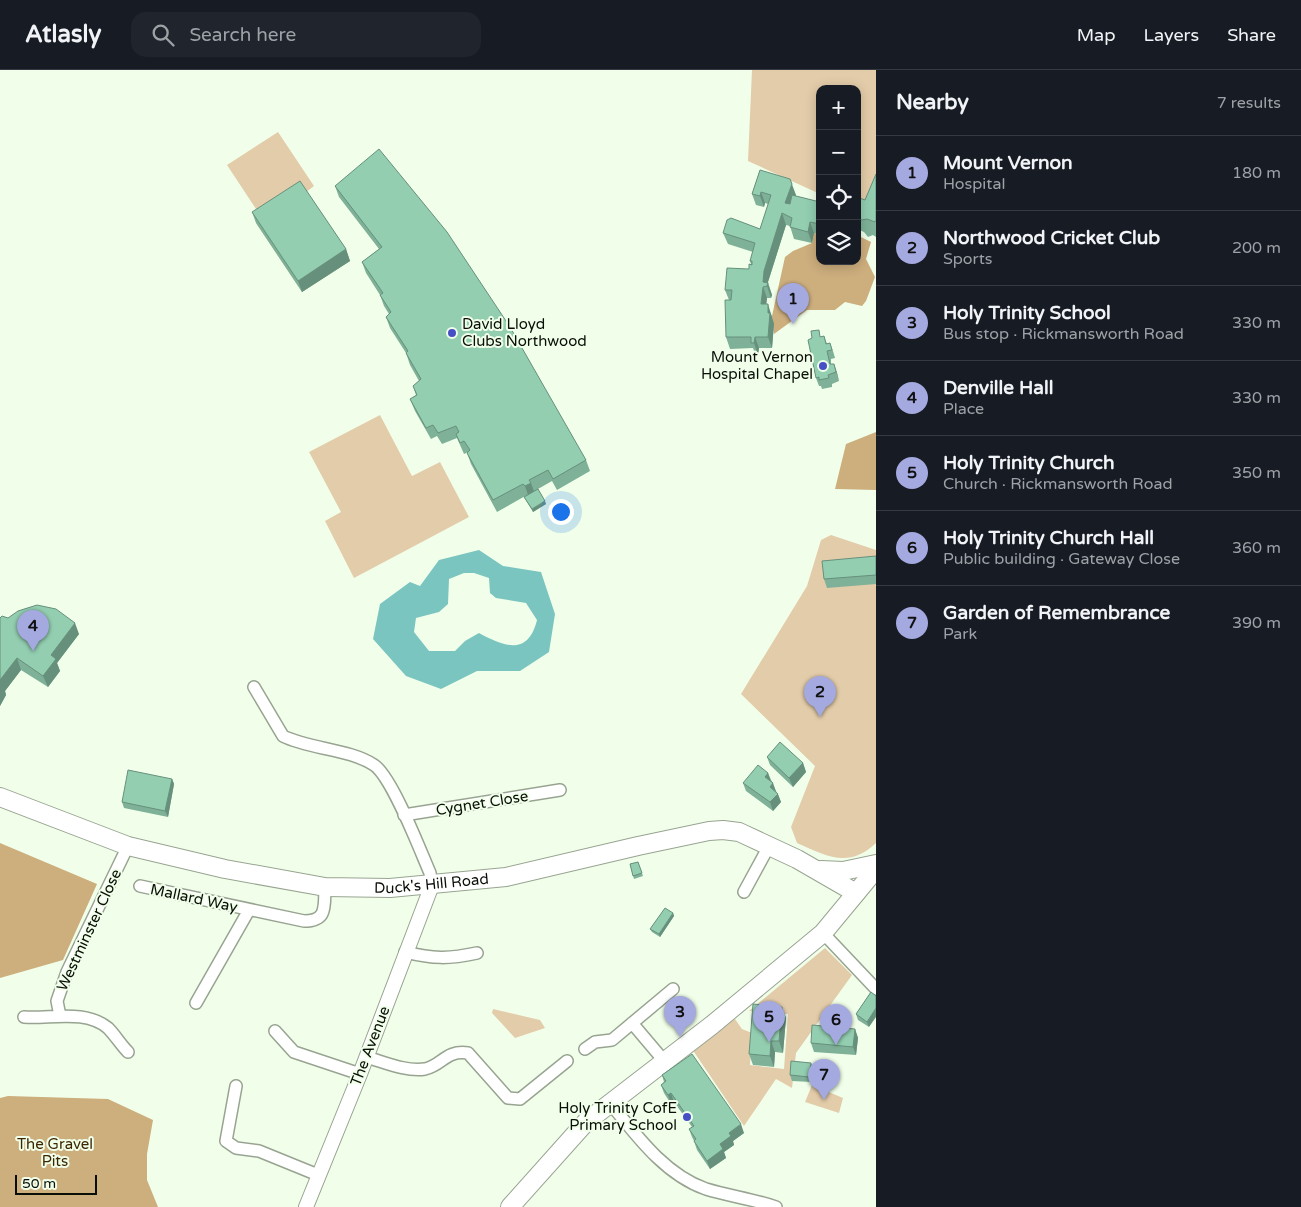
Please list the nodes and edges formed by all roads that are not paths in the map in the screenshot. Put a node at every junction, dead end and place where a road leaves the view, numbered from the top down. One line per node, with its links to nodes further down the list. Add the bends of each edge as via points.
1 (254, 687): 4 (street, via 283,736 375,765 390,786)
2 (560, 790): 4 (street, Cygnet Close)
3 (0, 797): 5 (main road, Duck's Hill Road)
4 (404, 816): 10 (street, via 430,873)
5 (128, 846): 12 (main road, Duck's Hill Road, via 225,869); 22 (street, Westminster Close, via 66,972 57,1001)
6 (769, 846): 9 (main road, Duck's Hill Road); 10 (main road, Duck's Hill Road, via 739,832 709,831 506,877); 13 (street)
7 (876, 864): 9 (main road, via 843,871)
8 (876, 869): 14 (main road)
9 (820, 870): 14 (main road, Duck's Hill Road)
10 (432, 885): 12 (main road, Duck's Hill Road); 17 (street, The Avenue)
11 (140, 886): 15 (street, Mallard Way)
12 (325, 887): 15 (street, Mallard Way, via 324,910 314,921)
13 (744, 892)
14 (856, 893): 16 (main road)
15 (249, 910): 21 (street, Mallard Way)
16 (823, 933): 20 (street); 30 (main road)
17 (405, 952): 18 (street, via 448,959); 28 (street, The Avenue)
18 (477, 954)
19 (672, 989): 24 (street)
20 (876, 989)
21 (196, 1003)
22 (60, 1016): 23 (street); 27 (street, via 70,1015 107,1027)
23 (24, 1017)
24 (632, 1023): 26 (street, via 612,1040 595,1042); 30 (street)
25 (275, 1031): 31 (street, via 294,1052)
26 (585, 1050)
27 (128, 1052)
28 (366, 1056): 29 (street, via 410,1069 426,1069 447,1055 468,1053 513,1100 520,1099); 31 (street, The Avenue)
29 (567, 1061)
30 (665, 1062): 33 (main road)
31 (360, 1074): 34 (street, The Avenue)
32 (236, 1086): 34 (street, via 226,1141 236,1148 259,1151)
33 (610, 1103): 36 (main road, via 586,1122); 37 (street, via 661,1161 692,1182)
34 (318, 1175): 35 (street, The Avenue)
35 (306, 1207)
36 (510, 1207)
37 (776, 1207)

